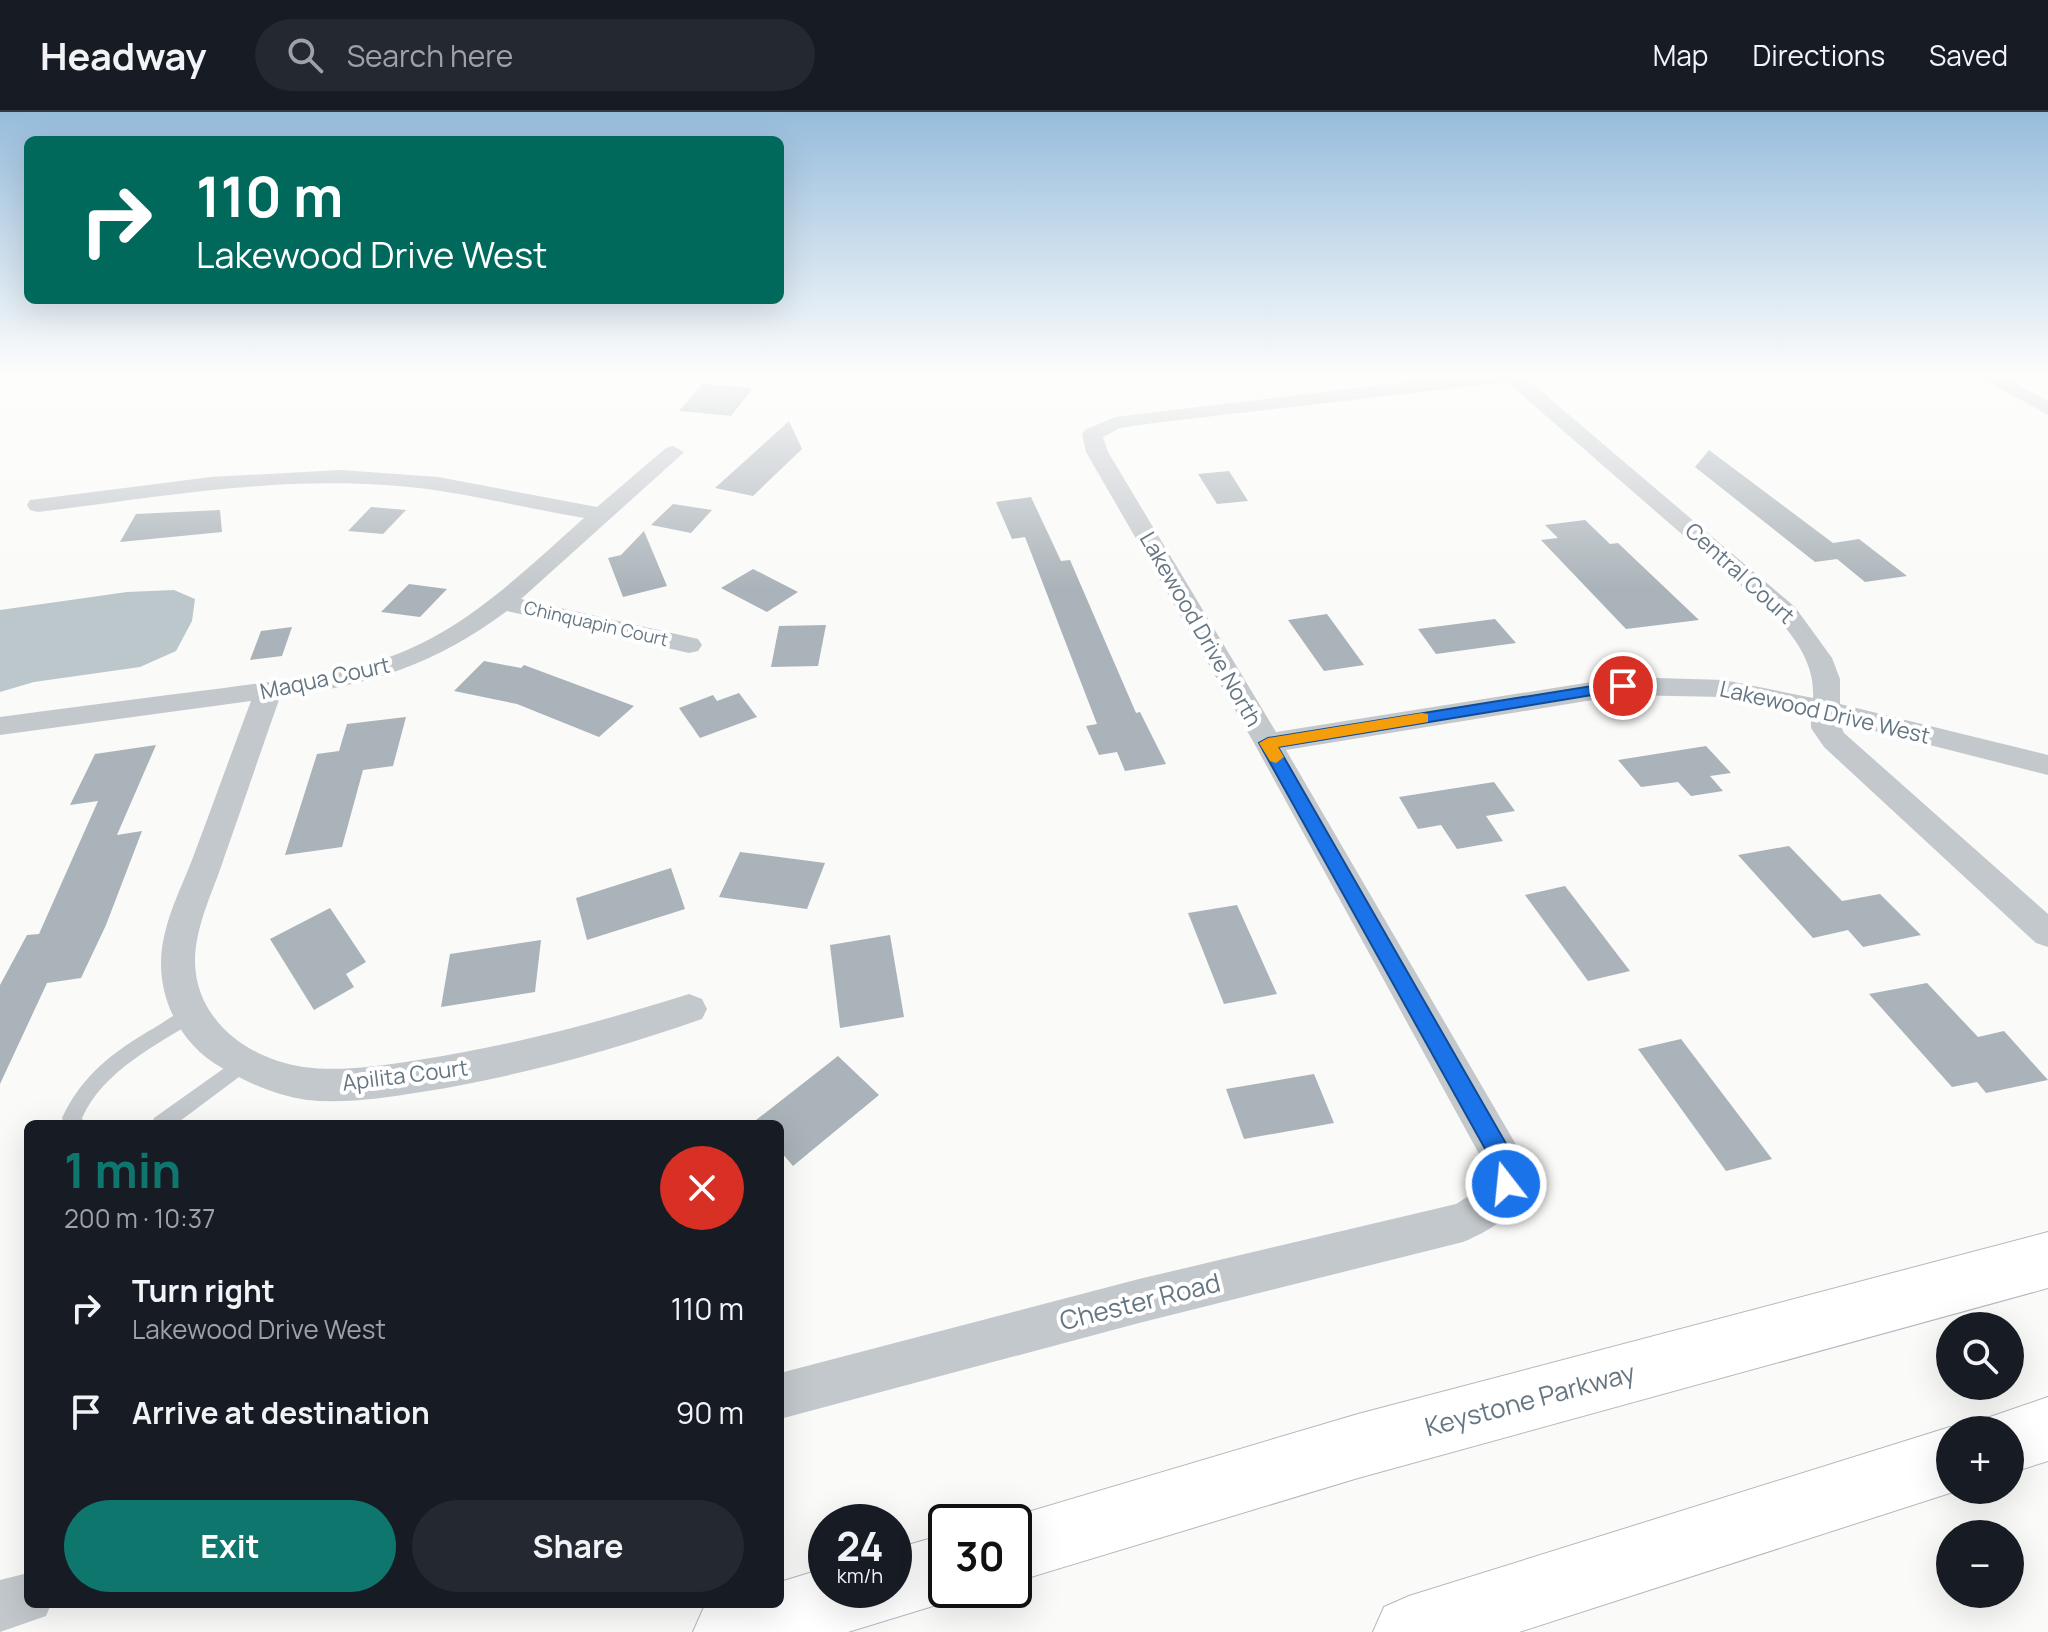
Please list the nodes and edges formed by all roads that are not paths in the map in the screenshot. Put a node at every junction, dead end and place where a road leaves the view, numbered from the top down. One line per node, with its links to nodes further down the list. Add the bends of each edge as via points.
1 (1096, 447): 11 (street, Lakewood Drive North)
2 (1594, 447): 9 (street, Central Court, via 1786,612 1818,659 1828,687)
3 (673, 452): 5 (street, Maqua Court)
4 (38, 505): 5 (street, via 248,482 384,478)
5 (600, 514): 6 (street, Maqua Court)
6 (503, 602): 7 (street, Chinquapin Court); 8 (street, Maqua Court, via 462,632 393,665)
7 (689, 645)
8 (269, 691): 10 (street, Maqua Court); 15 (street, Apilita Court, via 181,935 178,980)
9 (1825, 709): 11 (street, Lakewood Drive West, via 1712,685 1623,686); 12 (street, Lakewood Drive West); 13 (street, Central Court, via 1825,728 1834,740)
10 (0, 726)
11 (1268, 743): 19 (street, Lakewood Drive North, via 1504,1161 1506,1184)
12 (2048, 765)
13 (2048, 934)
14 (689, 1009): 16 (street, Apilita Court, via 525,1058 363,1084 305,1083 262,1073)
15 (192, 1014): 16 (street, Apilita Court, via 217,1047); 17 (lane, via 110,1066 78,1101)
16 (244, 1062): 18 (lane)
17 (73, 1120)
18 (166, 1120)
19 (1498, 1203): 21 (street, Chester Road, via 1463,1222)
20 (2048, 1260): 25 (highway, Keystone Parkway, via 1358,1446)
21 (784, 1395)
22 (2048, 1429): 23 (highway)
23 (2024, 1437)
24 (1936, 1465): 29 (highway)
25 (1032, 1543)
26 (24, 1599): 27 (street)
27 (0, 1606)
28 (811, 1608): 30 (highway)
29 (1468, 1620): 31 (highway)
30 (729, 1632)
31 (1409, 1632)

